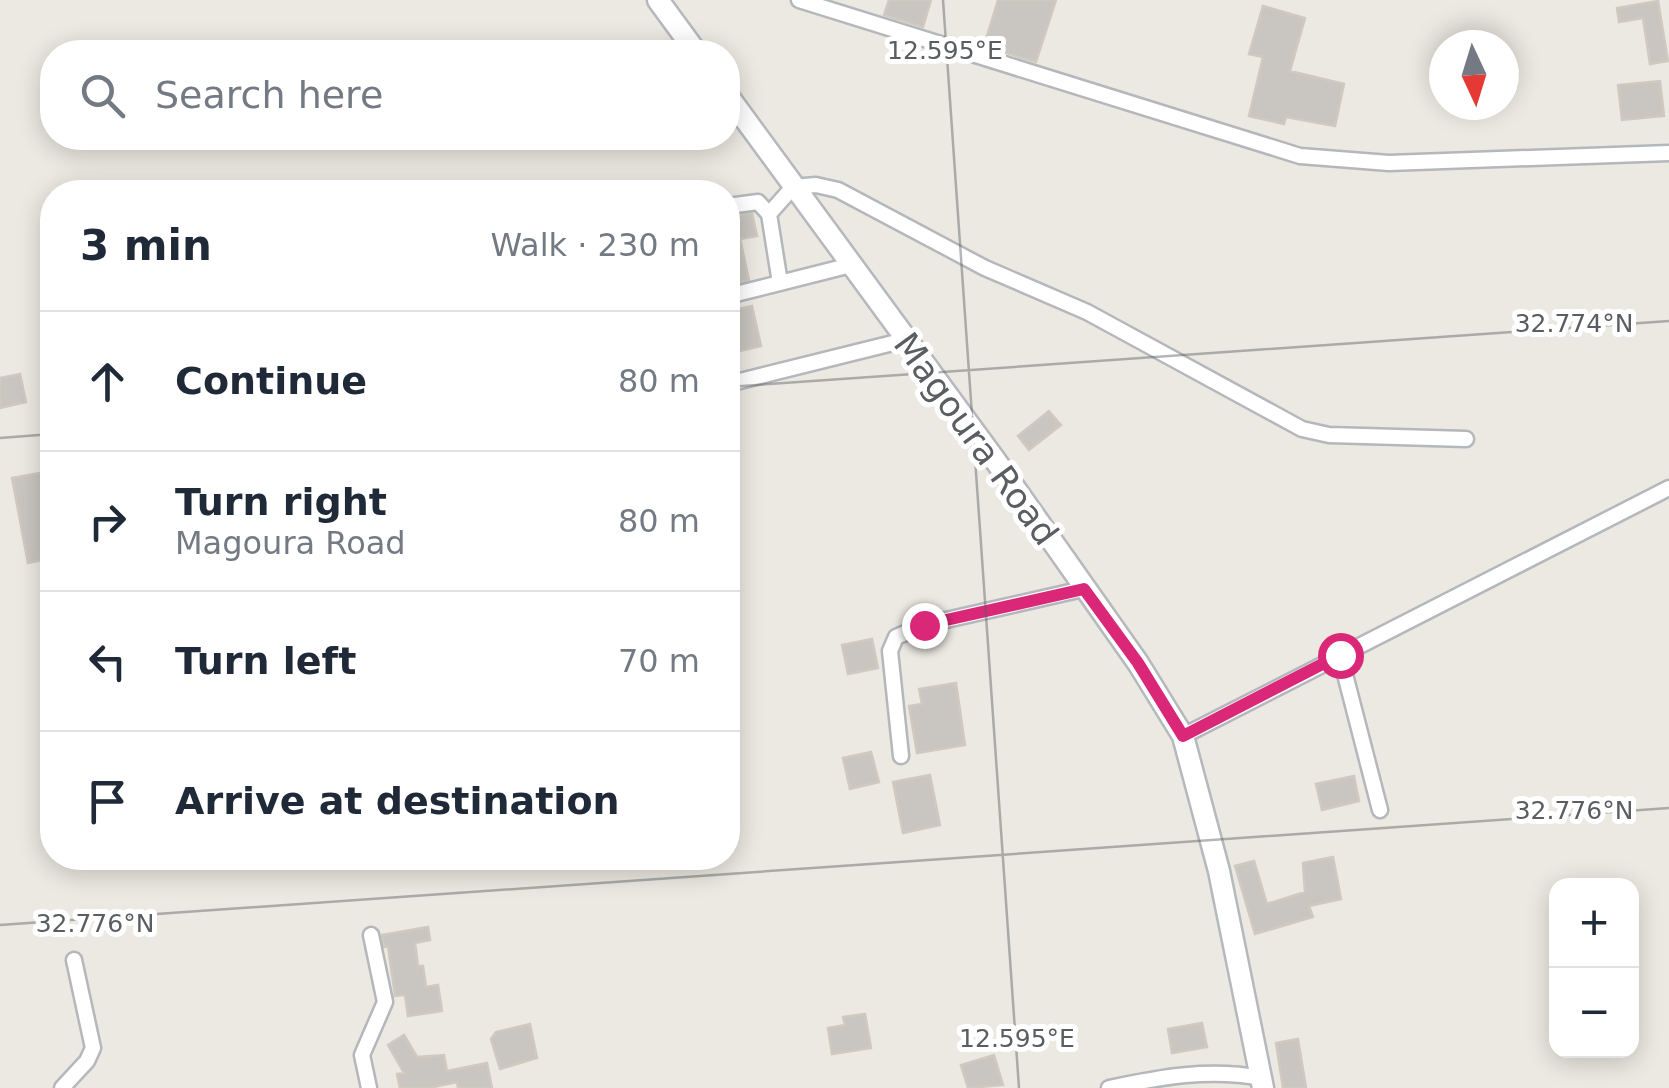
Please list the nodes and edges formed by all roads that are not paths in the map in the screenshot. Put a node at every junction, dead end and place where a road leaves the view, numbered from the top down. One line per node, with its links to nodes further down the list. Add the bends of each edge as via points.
1 (658, 0): 3 (street)
2 (800, 0): 5 (street, via 1300,156 1389,163)
3 (687, 40)
4 (740, 113): 6 (street, Magoura Road)
5 (1669, 153)
6 (793, 187): 8 (street); 9 (street, Magoura Road); 14 (street, via 838,190 985,268 1087,312 1302,429)
7 (740, 204): 8 (street, via 758,202)
8 (769, 214): 10 (street)
9 (851, 265): 10 (street); 12 (street, Magoura Road)
10 (780, 283): 11 (street)
11 (740, 293)
12 (906, 340): 13 (street); 16 (street, Magoura Road)
13 (740, 381)
14 (1466, 439)
15 (1669, 488): 17 (street)
16 (1084, 589): 18 (street, Magoura Road); 19 (street, via 896,637 890,651)
17 (1340, 655): 18 (street); 20 (street)
18 (1183, 736): 23 (street, Magoura Road)
19 (901, 756)
20 (1380, 810)
21 (372, 935): 25 (street, via 385,1002 362,1054)
22 (74, 960): 24 (street, via 93,1048)
23 (1262, 1083): 26 (street, via 1221,1072)
24 (62, 1088)
25 (369, 1088)
26 (1109, 1088)

